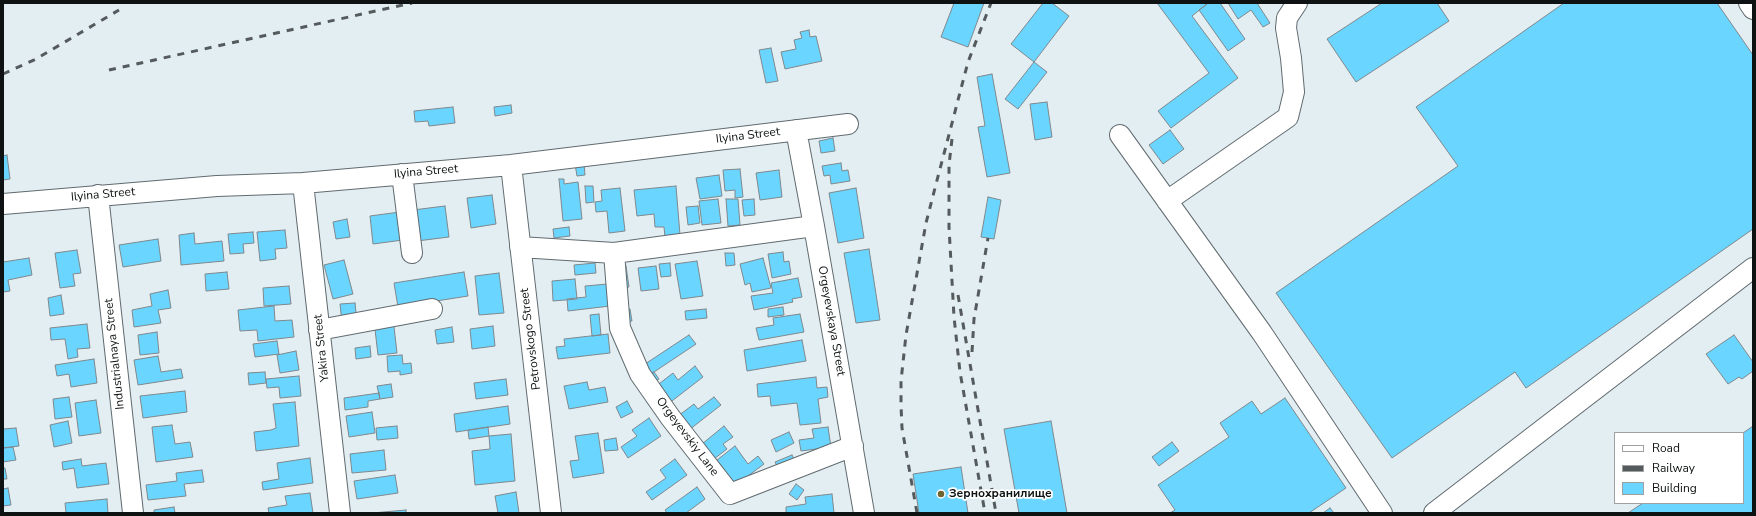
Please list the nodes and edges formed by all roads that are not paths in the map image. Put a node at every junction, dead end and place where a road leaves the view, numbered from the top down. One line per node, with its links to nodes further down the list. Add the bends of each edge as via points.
1 (1297, 3): 11 (street, via 1287,18 1286,28 1294,92 1288,117)
2 (1749, 3): 3 (street)
3 (1753, 9)
4 (848, 124): 5 (street, Ilyina Street)
5 (796, 130): 7 (street, Ilyina Street); 13 (street, Orgeyevskaya Street)
6 (1120, 135): 11 (street)
7 (511, 164): 8 (street, Ilyina Street); 14 (street, Petrovskogo Street)
8 (402, 174): 9 (street, Ilyina Street); 15 (street)
9 (303, 183): 10 (street, Ilyina Street, via 217,186); 19 (street, Yakira Street)
10 (98, 195): 12 (street, Ilyina Street); 21 (street, Industrialnaya Street)
11 (1167, 201): 25 (street, via 1262,333)
12 (3, 204)
13 (814, 226): 16 (street); 20 (street, Orgeyevskaya Street)
14 (520, 247): 16 (street); 23 (street, Petrovskogo Street)
15 (412, 253)
16 (614, 253): 20 (street, Orgeyevskiy Lane, via 620,328 640,374 730,494)
17 (1753, 268): 26 (street)
18 (432, 309): 19 (street)
19 (320, 330): 22 (street, Yakira Street)
20 (853, 446): 24 (street, Orgeyevskaya Street)
21 (133, 513)
22 (340, 513)
23 (551, 513)
24 (864, 513)
25 (1382, 513)
26 (1434, 513)

